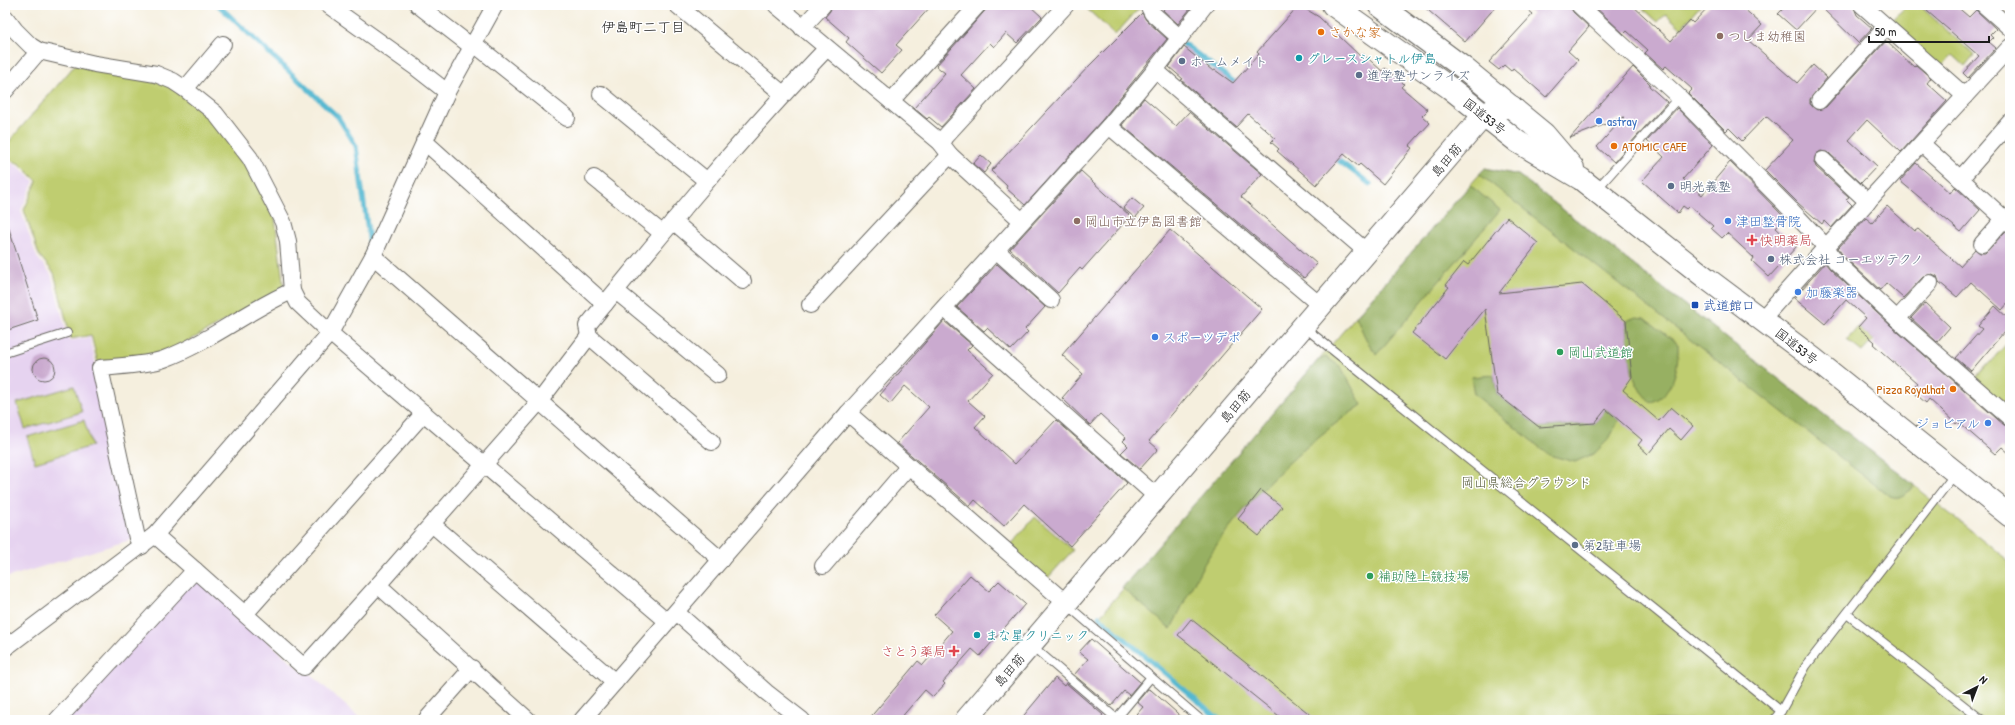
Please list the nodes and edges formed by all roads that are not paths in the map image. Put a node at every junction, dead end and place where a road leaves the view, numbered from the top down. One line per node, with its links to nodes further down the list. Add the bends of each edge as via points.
1 (328, 5): 30 (street)
2 (418, 5): 23 (street)
3 (495, 5): 23 (street)
4 (677, 5): 32 (street)
5 (776, 5): 19 (street)
6 (823, 5): 19 (street)
7 (978, 5): 35 (street)
8 (1066, 5): 43 (street)
9 (1148, 5): 21 (street, via 1152,13)
10 (1205, 5): 21 (street)
11 (1333, 5): 38 (main road, 国道53号)
12 (1359, 5): 38 (main road, via 1478,96 1483,104)
13 (1378, 5): 37 (main road, 国道53号)
14 (1579, 5): 34 (street)
15 (1862, 5): 18 (street)
16 (1991, 7): 20 (street)
17 (5, 17): 26 (street, via 20,35)
18 (1886, 27): 33 (street); 36 (street)
19 (802, 28): 24 (street)
20 (2010, 28)
21 (1180, 38): 27 (street)
22 (223, 44): 28 (street)
23 (472, 44): 30 (street); 39 (street)
24 (827, 48): 32 (street); 35 (street)
25 (2010, 48): 33 (street)
26 (40, 52): 28 (street, via 156,74); 29 (street)
27 (1155, 70): 41 (street); 59 (street)
28 (185, 89): 63 (street, via 215,114 235,136 263,180 283,222 288,241)
29 (5, 91)
30 (446, 92): 42 (street)
31 (602, 94): 49 (street)
32 (783, 94): 49 (street)
33 (1965, 96): 44 (street)
34 (1679, 97): 50 (lane); 57 (street)
35 (891, 101): 43 (street)
36 (1819, 101)
37 (1512, 107): 38 (main road, 島田筋, via 1498,107); 50 (main road, 国道53号, via 1544,134)
38 (1484, 115): 50 (main road, 国道53号, via 1518,142); 59 (main road, 島田筋)
39 (567, 118)
40 (2010, 122): 48 (street)
41 (1109, 126): 53 (street); 68 (street)
42 (424, 141): 60 (street); 66 (street)
43 (940, 142): 45 (street)
44 (1922, 144): 48 (street); 51 (street)
45 (950, 155): 53 (street); 67 (street)
46 (1823, 160): 51 (street)
47 (594, 178): 55 (street)
48 (1960, 179): 54 (street)
49 (707, 181): 52 (street)
50 (1588, 185): 70 (main road, 国道53号)
51 (1868, 202): 57 (street)
52 (673, 221): 55 (street); 61 (street)
53 (1022, 221): 58 (street)
54 (2007, 222): 56 (street)
55 (662, 233): 64 (street)
56 (1982, 244)
57 (1826, 247): 70 (street); 71 (street, via 1836,262)
58 (996, 250): 65 (street); 69 (street)
59 (1367, 252): 68 (main road, 島田筋)
60 (373, 256): 74 (street); 78 (street)
61 (744, 281)
62 (1930, 283): 71 (street)
63 (292, 291): 74 (street, via 298,303); 90 (street, via 266,302 187,349 163,359 100,368 136,538)
64 (616, 291): 66 (street); 77 (street)
65 (1051, 300)
66 (605, 304): 75 (street, via 587,326)
67 (810, 305)
68 (1321, 306): 72 (main road, 島田筋)
69 (944, 308): 80 (street); 86 (street)
70 (1762, 319): 85 (main road, 国道53号)
71 (1898, 320): 81 (street)
72 (1303, 327): 86 (main road, 島田筋); 104 (lane)
73 (68, 333): 76 (lane)
74 (330, 333): 79 (street); 89 (street)
75 (589, 336): 78 (street); 82 (street)
76 (5, 353)
77 (718, 375)
78 (539, 402): 83 (street); 91 (street)
79 (424, 413): 83 (street); 96 (street)
80 (848, 413): 84 (street); 91 (street)
81 (2010, 418)
82 (712, 442)
83 (485, 464): 88 (street); 98 (street)
84 (908, 467): 92 (street); 95 (street)
85 (1956, 473): 87 (main road, 国道53号); 97 (lane)
86 (1157, 498): 95 (main road, 島田筋)
87 (2010, 516)
88 (432, 524): 94 (street); 103 (street)
89 (155, 535): 90 (street); 93 (street)
90 (142, 546): 100 (street)
91 (721, 560): 98 (street)
92 (823, 566)
93 (195, 570): 96 (street); 106 (street)
94 (378, 585): 96 (street, via 304,666); 101 (street)
95 (1066, 603): 99 (main road, 島田筋); 102 (lane)
96 (245, 614)
97 (1847, 614): 104 (lane, via 1806,666); 114 (lane)
98 (672, 617): 103 (street); 110 (street)
99 (1031, 644): 105 (lane); 111 (main road, 島田筋)
100 (5, 648)
101 (472, 668): 107 (street); 108 (street)
102 (1152, 677): 105 (lane); 112 (lane)
103 (615, 682): 109 (street)
104 (1781, 712): 113 (lane)
105 (1116, 719)
106 (57, 720)
107 (426, 720)
108 (528, 720)
109 (582, 720)
110 (802, 720)
111 (966, 720)
112 (1200, 720)
113 (1774, 720)
114 (1982, 720)

